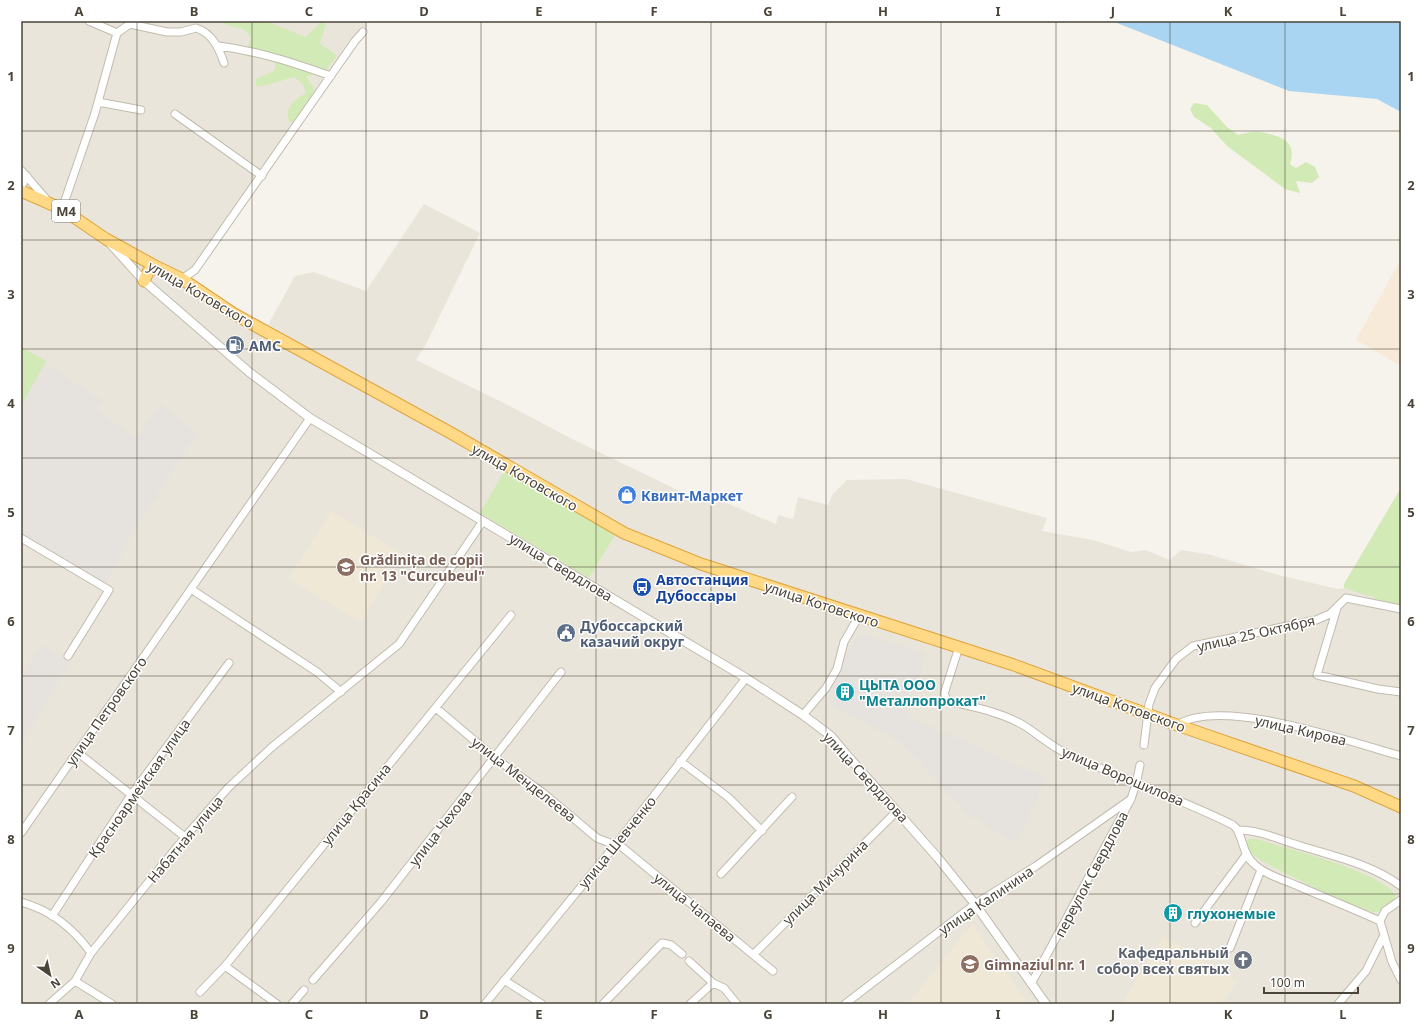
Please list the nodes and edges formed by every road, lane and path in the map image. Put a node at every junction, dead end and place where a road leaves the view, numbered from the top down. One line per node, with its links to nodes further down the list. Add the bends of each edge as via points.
1 (90, 21): 4 (street)
2 (130, 22): 4 (street); 5 (street, via 166,32 182,32 196,28)
3 (363, 32): 7 (street)
4 (116, 33): 8 (street)
5 (219, 46): 6 (street); 7 (street, via 275,57)
6 (224, 63)
7 (331, 76): 13 (street)
8 (98, 102): 9 (street); 17 (street)
9 (141, 110)
10 (175, 114): 13 (street)
11 (21, 170): 12 (street)
12 (27, 176): 14 (street); 16 (street)
13 (262, 176): 20 (street, via 195,270)
14 (21, 187)
15 (21, 191): 16 (highway, улица Свердлова / M4)
16 (47, 201): 17 (highway, улица Свердлова / M4)
17 (62, 209): 18 (highway, улица Свердлова / M4)
18 (106, 239): 19 (highway, улица Котовского / M4); 21 (street, улица Свердлова)
19 (154, 266): 20 (highway, улица Котовского / M4); 21 (highway)
20 (182, 280): 29 (highway, улица Котовского / M4, via 241,318 451,433 624,533 701,564)
21 (144, 281): 22 (street, улица Свердлова, via 248,372)
22 (310, 418): 23 (street, улица Свердлова); 25 (street, улица Петровского)
23 (483, 521): 34 (street, улица Свердлова); 35 (street, Набатная улица, via 399,644)
24 (21, 538): 31 (street, via 109,590)
25 (191, 589): 35 (street, via 318,672); 42 (street, улица Петровского)
26 (1337, 608): 27 (street, улица 25 Октября, via 1346,598); 36 (street, via 1317,675); 38 (street, улица 25 Октября, via 1316,620 1193,646 1176,659 1155,688)
27 (1401, 609)
28 (512, 616): 37 (street, улица Красина)
29 (858, 616): 30 (highway, улица Котовского / M4); 39 (street, via 844,642 837,669 826,688)
30 (959, 647): 38 (highway, улица Котовского / M4); 47 (street, улица Ворошилова, via 944,694 948,701 1001,715 1023,725 1064,753)
31 (68, 656)
32 (229, 663): 48 (street, Красноармейская улица)
33 (561, 672): 44 (street, улица Чехова)
34 (746, 678): 39 (street, улица Свердлова); 45 (street, улица Шевченко)
35 (341, 692): 56 (street, Набатная улица, via 272,747 228,788)
36 (1401, 692)
37 (436, 708): 44 (street, улица Менделеева); 74 (street, улица Красина)
38 (1148, 714): 40 (highway, улица Котовского / M4); 41 (street, улица 25 Октября)
39 (803, 715): 52 (street, улица Свердлова, via 830,736)
40 (1176, 725): 43 (street, улица Кирова, via 1186,719 1203,716 1227,715 1258,719 1291,725); 51 (highway, улица Котовского / M4, via 1354,786)
41 (1144, 744)
42 (77, 752): 48 (street); 55 (street, улица Петровского)
43 (1401, 756)
44 (495, 758): 57 (street, улица Менделеева, via 542,792 597,838); 76 (street, улица Чехова, via 381,902)
45 (680, 761): 54 (street, via 728,798); 57 (street, улица Шевченко)
46 (1140, 765): 47 (street, переулок Свердлова)
47 (1136, 784): 50 (street, переулок Свердлова); 53 (street, улица Ворошилова, via 1169,795 1233,825)
48 (131, 795): 56 (street); 65 (street, Красноармейская улица)
49 (792, 796): 54 (street)
50 (1131, 799): 64 (street, улица Калинина, via 1036,866); 81 (street, переулок Свердлова)
51 (1401, 807)
52 (897, 811): 64 (street, улица Свердлова); 72 (street, улица Мичурина)
53 (1238, 830): 58 (street); 61 (street, улица Ворошилова, via 1254,831 1343,858 1381,872)
54 (762, 831): 60 (street)
55 (21, 833)
56 (185, 837): 70 (street, Набатная улица)
57 (616, 844): 72 (street, улица Чапаева); 77 (street, улица Шевченко)
58 (1246, 855): 59 (street); 67 (street)
59 (1261, 870): 66 (street); 69 (street)
60 (721, 874)
61 (1401, 886)
62 (1401, 900): 66 (street, via 1385,911)
63 (21, 902): 65 (street, via 41,908)
64 (975, 904): 81 (street, улица Свердлова); 93 (street, улица Калинина)
65 (52, 916): 70 (street, via 81,939)
66 (1380, 921): 68 (street)
67 (1195, 923)
68 (1384, 935): 78 (street, via 1392,962); 95 (street, via 1366,971)
69 (1230, 948)
70 (91, 953): 79 (street, Набатная улица)
71 (682, 954): 90 (street, via 665,942 659,945)
72 (754, 954): 75 (street, улица Чапаева)
73 (689, 961): 80 (street)
74 (225, 966): 83 (street, улица Красина); 86 (street)
75 (773, 970)
76 (313, 980)
77 (504, 980): 88 (street, улица Шевченко); 89 (street)
78 (1401, 980)
79 (75, 981): 84 (street, Набатная улица); 85 (street)
80 (713, 983): 91 (street); 92 (street, via 724,988)
81 (1032, 984): 94 (street, улица Свердлова)
82 (304, 990): 87 (street)
83 (200, 992)
84 (49, 1004)
85 (112, 1004)
86 (277, 1004)
87 (292, 1004)
88 (485, 1004)
89 (542, 1004)
90 (603, 1004)
91 (690, 1004)
92 (737, 1004)
93 (845, 1004)
94 (1046, 1004)
95 (1338, 1004)

